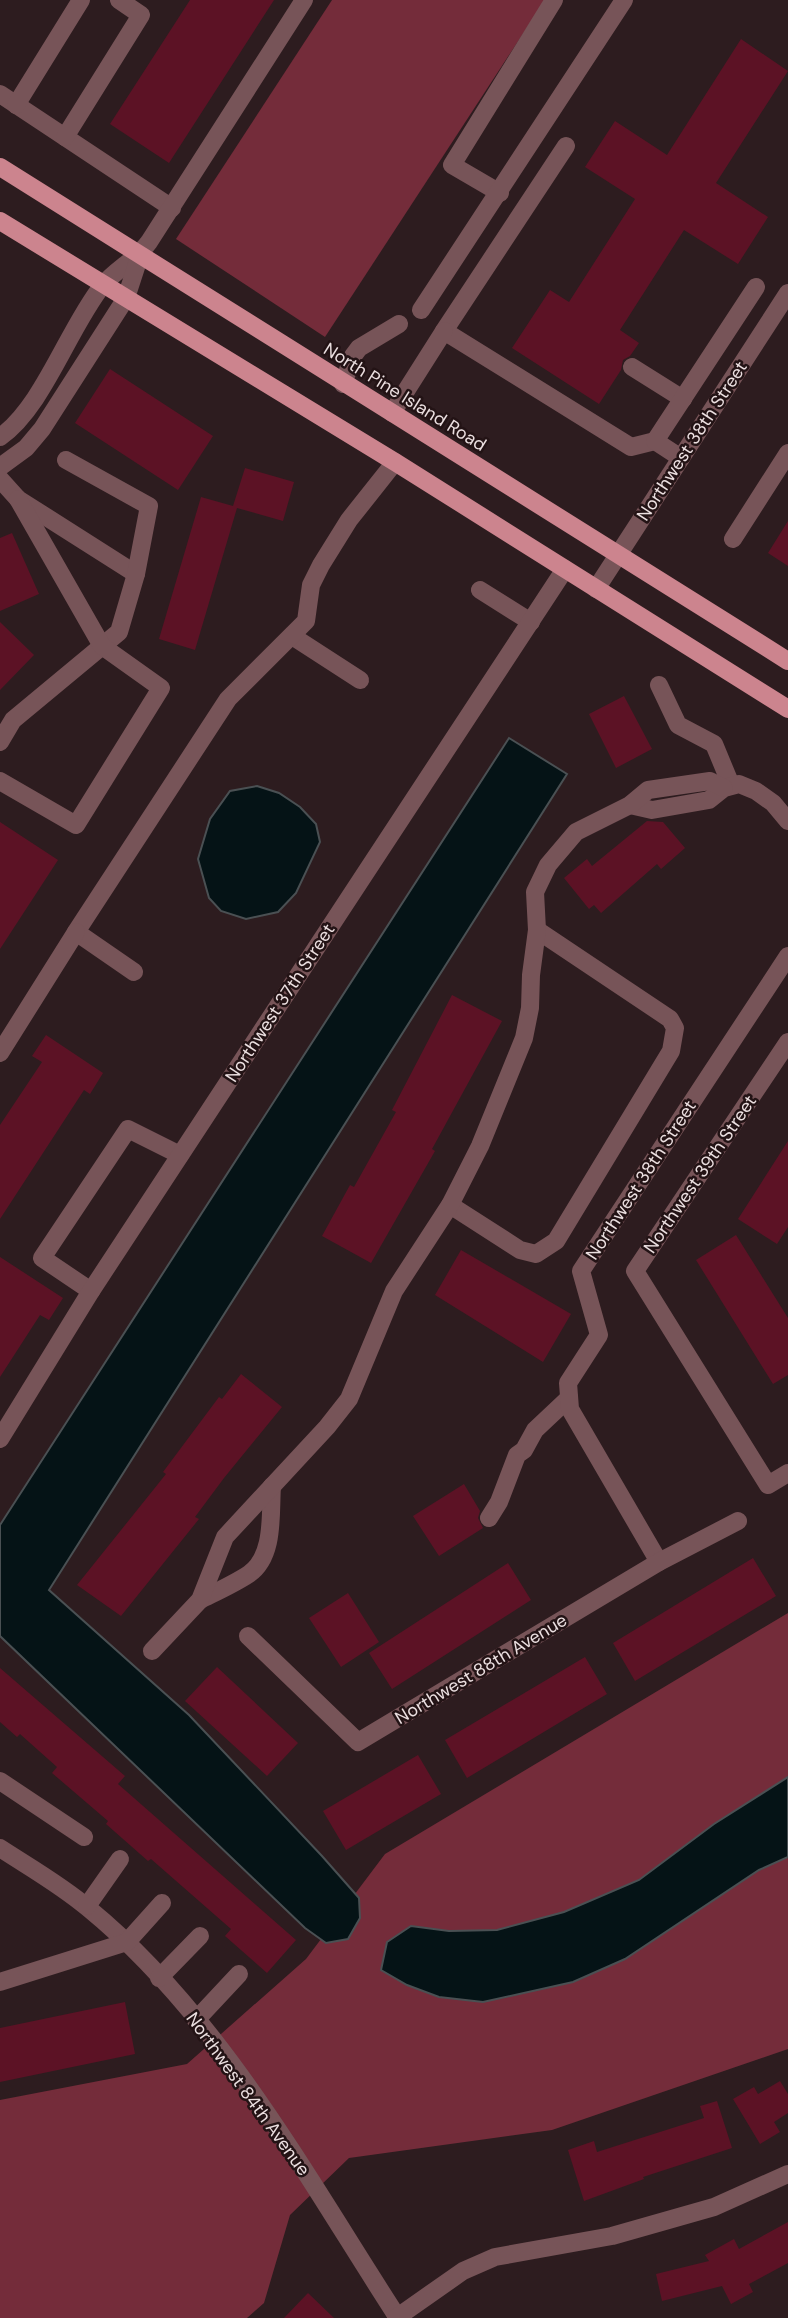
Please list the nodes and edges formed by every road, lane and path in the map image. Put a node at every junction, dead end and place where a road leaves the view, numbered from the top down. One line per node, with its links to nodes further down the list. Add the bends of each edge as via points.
1 (81, 0): 7 (street)
2 (118, 0): 8 (street, via 141,15)
3 (304, 0): 12 (street)
4 (554, 0): 11 (street, via 452,165)
5 (624, 0): 11 (street)
6 (0, 94): 7 (street)
7 (16, 105): 8 (street)
8 (65, 137): 12 (street)
9 (566, 146): 21 (street)
10 (0, 167): 14 (main road, North Pine Island Road)
11 (500, 193): 19 (street)
12 (172, 208): 14 (street)
13 (0, 221): 15 (main road)
14 (140, 255): 15 (street); 18 (street); 23 (main road, North Pine Island Road)
15 (103, 284): 18 (main road); 26 (street, via 32,403)
16 (756, 286): 24 (street)
17 (788, 293): 29 (street, Northwest 38th Street)
18 (126, 298): 31 (main road); 32 (street, via 42,429)
19 (421, 310)
20 (399, 324): 23 (street, via 359,348)
21 (444, 331): 25 (street); 27 (street, via 631,447)
22 (632, 367): 24 (street)
23 (343, 384): 25 (main road, North Pine Island Road)
24 (683, 399): 27 (street)
25 (393, 413): 36 (main road, North Pine Island Road)
26 (0, 437)
27 (655, 441): 29 (street)
28 (788, 453): 35 (street)
29 (681, 458): 36 (street, Northwest 38th Street)
30 (66, 460): 38 (street, via 149,506)
31 (395, 462): 37 (main road); 42 (street, via 349,520 321,565 311,584 306,621)
32 (0, 467)
33 (0, 479): 34 (street)
34 (18, 499): 38 (street); 43 (street)
35 (733, 539)
36 (618, 555): 39 (street, Northwest 38th Street); 44 (main road, North Pine Island Road)
37 (565, 569): 39 (main road); 41 (street, Northwest 37th Street)
38 (136, 574): 43 (street, via 119,632)
39 (596, 589): 47 (main road)
40 (480, 590): 41 (street)
41 (531, 622): 58 (street, Northwest 37th Street)
42 (292, 636): 45 (street); 53 (street, via 228,699)
43 (102, 646): 48 (street, via 13,720); 49 (street, via 161,688 76,825)
44 (788, 661)
45 (360, 680)
46 (659, 685): 50 (street, via 678,725 714,744)
47 (788, 709)
48 (0, 742)
49 (0, 781)
50 (727, 786): 51 (street, via 739,784 756,791); 52 (street, via 709,800 652,810 630,805 576,832 548,864 535,892)
51 (788, 821)
52 (537, 930): 59 (street, via 524,1038 480,1146); 59 (street, via 670,1019 675,1028 671,1051 556,1241 536,1254 520,1250)
53 (76, 932): 55 (street); 57 (street)
54 (788, 956): 61 (street, Northwest 38th Street, via 581,1271 600,1335 568,1383)
55 (134, 972)
56 (788, 1042): 63 (street, Northwest 39th Street, via 635,1271 768,1485)
57 (0, 1053)
58 (180, 1155): 60 (street, Northwest 37th Street); 60 (street, via 128,1129 42,1258)
59 (450, 1205): 64 (street, via 394,1291 349,1399)
60 (91, 1291): 62 (street, Northwest 37th Street)
61 (569, 1398): 65 (street, via 535,1430 517,1455); 67 (street, via 570,1409)
62 (0, 1438)
63 (788, 1473)
64 (272, 1486): 68 (street, via 225,1537); 68 (street, via 264,1555 251,1573)
65 (489, 1518)
66 (737, 1521): 67 (street, Northwest 88th Avenue)
67 (659, 1562): 69 (street, Northwest 88th Avenue, via 358,1742)
68 (200, 1600): 70 (street)
69 (248, 1636)
70 (152, 1651)
71 (0, 1781): 72 (street)
72 (84, 1837)
73 (0, 1848): 76 (street, Northwest 84th Avenue)
74 (120, 1858): 76 (street)
75 (162, 1903): 78 (street)
76 (86, 1906): 78 (street, Northwest 84th Avenue)
77 (200, 1936): 80 (street)
78 (127, 1942): 80 (street, Northwest 84th Avenue); 81 (street)
79 (239, 1974): 82 (street)
80 (159, 1978): 82 (street, Northwest 84th Avenue)
81 (0, 1982)
82 (196, 2020): 84 (street, Northwest 84th Avenue, via 282,2136)
83 (788, 2174): 84 (street, via 714,2207 612,2236 495,2257 463,2271)
84 (397, 2318)

